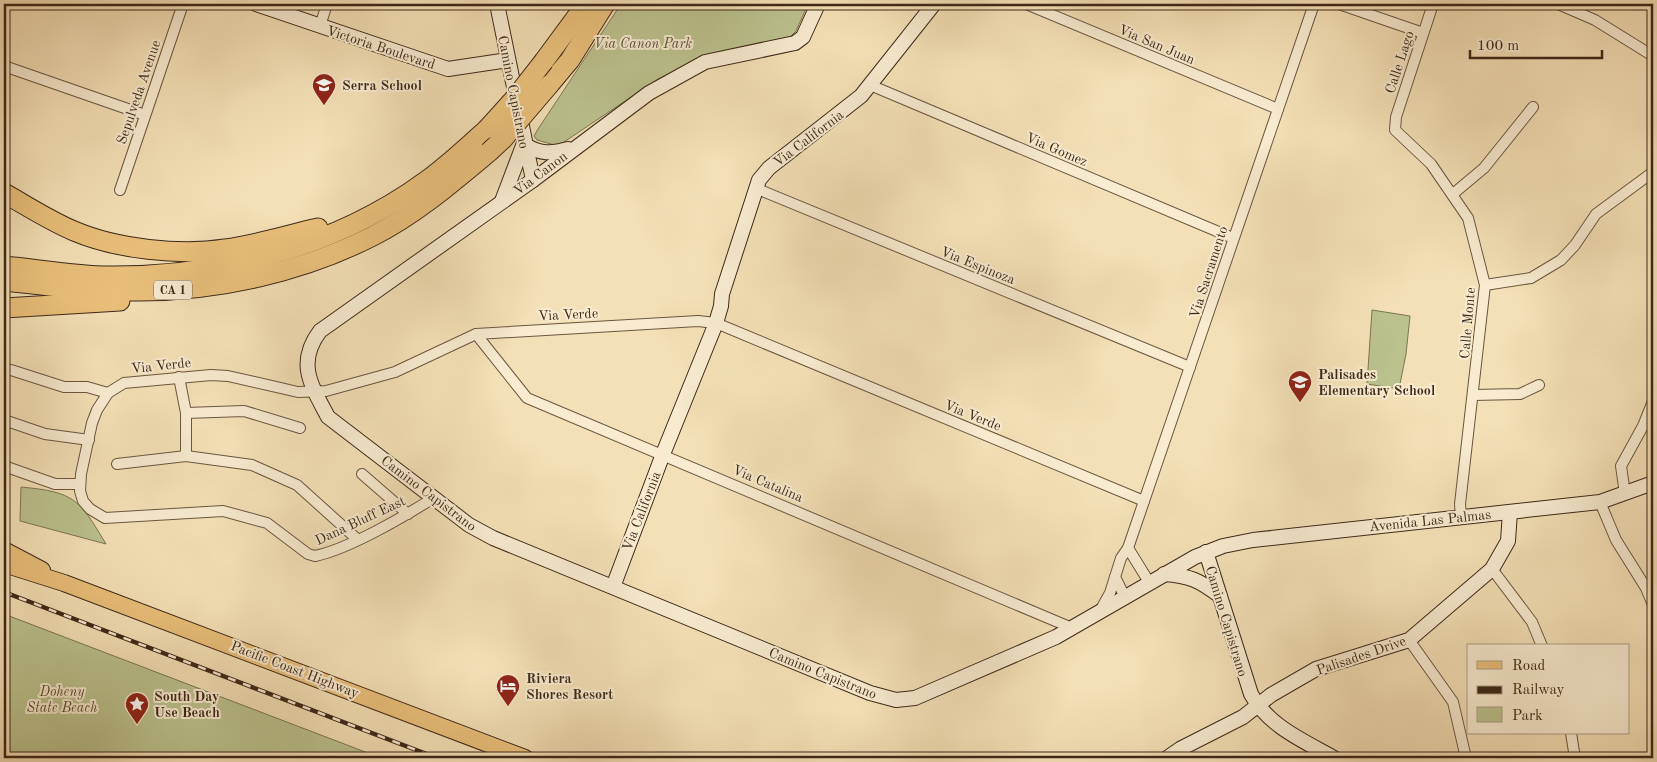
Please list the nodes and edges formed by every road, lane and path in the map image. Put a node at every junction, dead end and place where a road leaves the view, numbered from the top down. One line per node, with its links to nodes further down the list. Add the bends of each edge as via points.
1 (183, 4): 24 (street, Sepulveda Avenue)
2 (256, 4): 15 (main road, Victoria Boulevard)
3 (327, 4): 15 (street)
4 (497, 4): 18 (main road, Camino Capistrano)
5 (573, 4): 19 (highway)
6 (586, 4): 19 (highway, CA 1)
7 (605, 4): 37 (highway, CA 1, bridge, via 570,60 503,139 431,201 374,236)
8 (818, 4): 27 (main road, Via Canon, via 803,36 795,43 705,62 649,93)
9 (934, 4): 21 (main road, Via California)
10 (1026, 4): 23 (street, Via San Juan)
11 (1314, 4): 23 (street, Via Sacramento)
12 (1339, 4): 16 (street)
13 (1433, 4): 16 (street, Calle Lago)
14 (1558, 4): 17 (street, via 1595,20)
15 (320, 26): 18 (main road, Victoria Boulevard, via 448,69)
16 (1423, 34): 25 (street, Calle Lago)
17 (1653, 56)
18 (508, 60): 26 (main road, Camino Capistrano)
19 (544, 61): 35 (highway, CA 1, bridge, via 487,129 426,181)
20 (4, 66): 24 (street)
21 (870, 85): 30 (main road, Via California, via 850,106 770,168); 36 (street, Via Gomez)
22 (1533, 107): 33 (street, via 1484,168)
23 (1278, 109): 36 (street, Via Sacramento)
24 (145, 115): 31 (street, Sepulveda Avenue)
25 (1395, 130): 33 (street, Calle Monte, via 1431,164)
26 (525, 144): 27 (main road, via 536,151 551,154); 29 (main road, Camino Capistrano); 34 (main road)
27 (576, 146): 29 (main road, Via Canon)
28 (1653, 172): 40 (street, via 1596,214 1561,260 1531,278)
29 (533, 180): 34 (main road, Via Canon)
30 (755, 188): 42 (main road, Via California, via 722,294 714,303); 44 (street, Via Espinoza)
31 (120, 190)
32 (4, 193): 35 (highway, via 76,232 149,249 224,249)
33 (1453, 194): 40 (street, Calle Monte, via 1468,218)
34 (502, 202): 49 (main road, Via Canon, via 320,330 310,344 306,361)
35 (368, 216): 38 (highway, CA 1, via 272,255 219,268 107,276)
36 (1233, 238): 44 (street, Via Sacramento)
37 (338, 253): 39 (highway, CA 1, via 246,279 167,291 99,290); 41 (highway, via 233,290 196,296)
38 (4, 266)
39 (4, 281)
40 (1485, 285): 50 (street, Calle Monte)
41 (4, 308)
42 (711, 323): 43 (street, Via Verde, via 664,322); 56 (main road, Via California, via 700,339 704,352); 65 (street, Via Verde)
43 (476, 334): 49 (street, Via Verde, via 395,372); 56 (street, Via Catalina, via 527,398)
44 (1190, 367): 65 (street, Via Sacramento)
45 (11, 370): 48 (street, via 64,387 87,387)
46 (180, 377): 48 (street, Via Verde, via 136,380); 49 (street, Via Verde, via 228,376); 52 (street)
47 (1539, 385): 50 (street, via 1520,394)
48 (108, 393): 55 (street, via 95,417)
49 (315, 393): 64 (main road, Camino Capistrano, via 328,417)
50 (1473, 395): 69 (street, Calle Monte)
51 (1653, 401): 63 (street, via 1621,466)
52 (186, 413): 54 (street, via 244,411); 57 (street)
53 (4, 420): 55 (street, via 45,434)
54 (300, 428)
55 (89, 440): 62 (street)
56 (663, 454): 82 (main road, Via California); 87 (street, Via Catalina)
57 (186, 456): 58 (street); 70 (street, via 252,465 298,485)
58 (118, 464)
59 (4, 466): 62 (street, via 55,484)
60 (362, 474): 68 (street)
61 (1653, 483): 63 (main road, Avenida Las Palmas)
62 (80, 484): 70 (street, Dana Bluff East, via 84,501 97,515 114,522 223,511 267,523 315,556)
63 (1625, 494): 66 (main road, Avenida Las Palmas)
64 (435, 497): 68 (street, Dana Bluff East); 82 (main road, Camino Capistrano, via 492,538)
65 (1144, 501): 72 (street, Via Sacramento)
66 (1600, 502): 67 (main road, Avenida Las Palmas); 85 (street, via 1616,540)
67 (1510, 512): 69 (main road, Avenida Las Palmas); 76 (main road, Palisades Drive, via 1508,541)
68 (408, 514): 70 (street, Dana Bluff East)
69 (1461, 517): 71 (main road, Avenida Las Palmas)
70 (357, 539)
71 (1232, 544): 74 (main road, Avenida Las Palmas); 78 (main road)
72 (1128, 548): 79 (street, Via Sacramento); 81 (street)
73 (4, 550): 80 (main road, Pacific Coast Highway)
74 (1206, 552): 77 (main road, Camino Capistrano); 78 (main road, Camino Capistrano)
75 (4, 564): 80 (main road, Pacific Coast Highway)
76 (1492, 569): 88 (main road, Palisades Drive); 89 (street, via 1532,622)
77 (1163, 574): 81 (main road, Camino Capistrano); 84 (main road, via 1199,581)
78 (1213, 575): 84 (main road, Camino Capistrano)
79 (1114, 577): 83 (street); 86 (street, Via Sacramento)
80 (64, 582): 93 (main road, Pacific Coast Highway)
81 (1149, 582): 83 (main road, Camino Capistrano)
82 (613, 587): 87 (main road, Camino Capistrano, via 870,693 896,700 915,698)
83 (1124, 596): 86 (main road, Camino Capistrano)
84 (1220, 596): 90 (main road, Camino Capistrano)
85 (1653, 605)
86 (1100, 611): 87 (main road, Camino Capistrano)
87 (1072, 628)
88 (1409, 640): 90 (main road, Palisades Drive, via 1316,669); 96 (street, via 1453,702)
89 (1541, 644)
90 (1257, 706): 92 (main road, Palisades Drive); 95 (main road, Camino Capistrano, via 1289,732)
91 (1571, 734): 97 (street)
92 (1181, 753): 94 (main road, Palisades Drive)
93 (525, 758)
94 (1167, 758)
95 (1334, 758)
96 (1466, 758)
97 (1575, 758)

